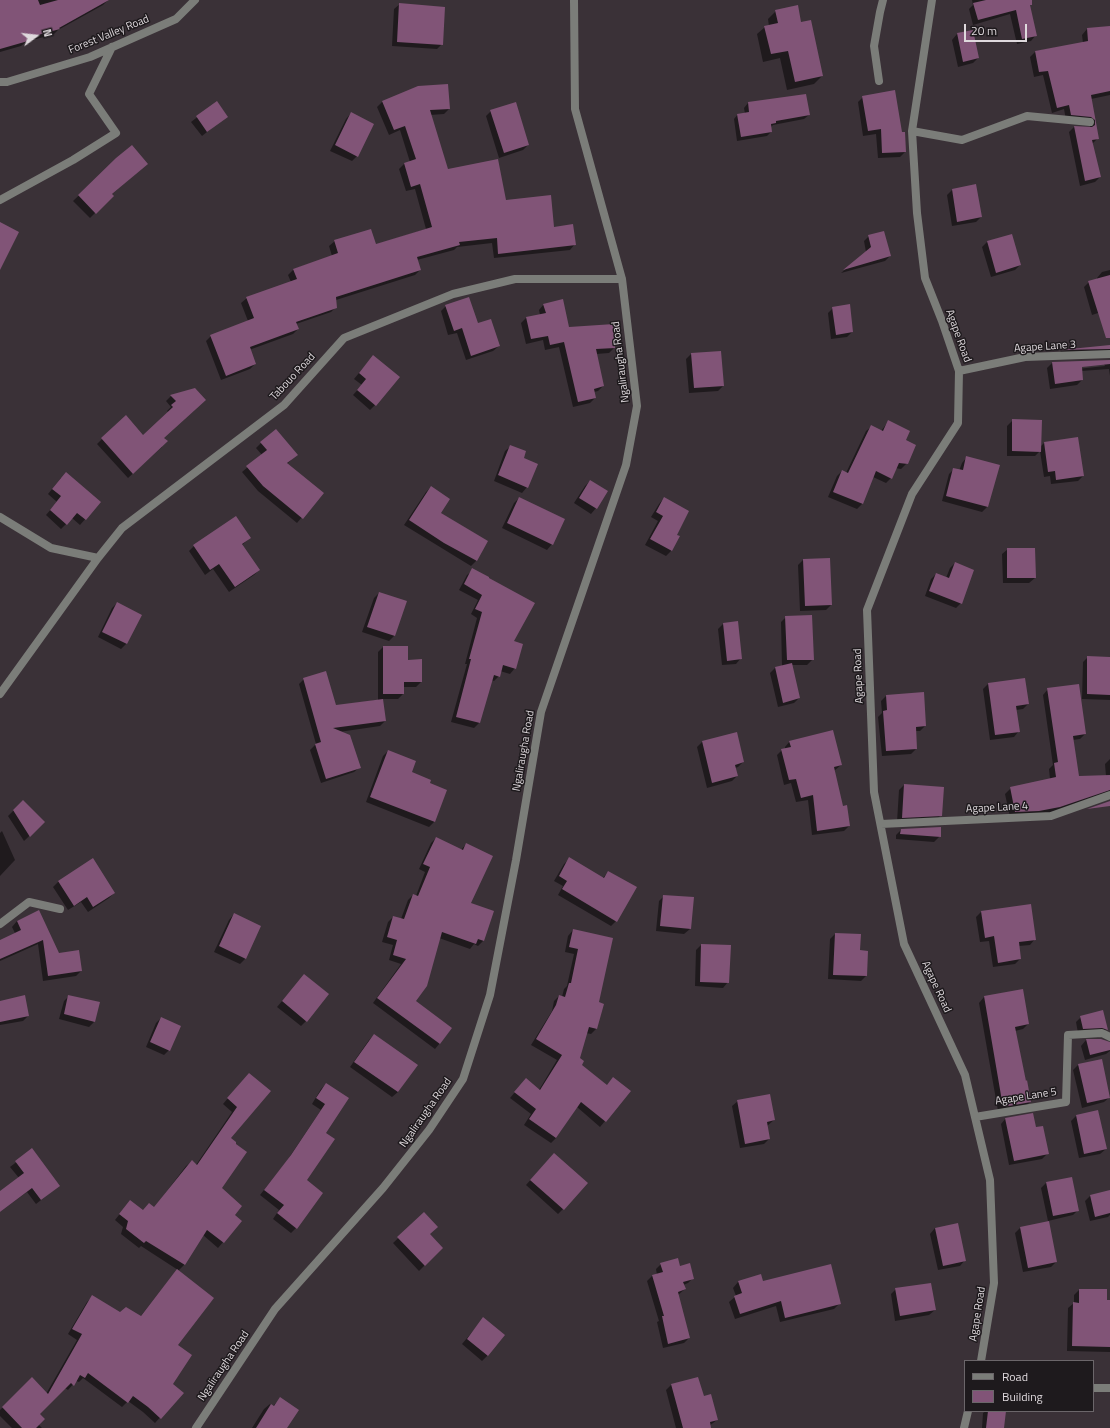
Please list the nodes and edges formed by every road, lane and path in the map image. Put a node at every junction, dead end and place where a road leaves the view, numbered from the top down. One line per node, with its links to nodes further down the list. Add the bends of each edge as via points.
1 (195, 0): 5 (street, Forest Valley Road, via 176,19)
2 (574, 0): 11 (street, Ngaliraugha Road, via 575,109)
3 (883, 0): 6 (street, via 874,46)
4 (932, 0): 9 (street, Agape Road)
5 (112, 48): 7 (street, Forest Valley Road, via 90,57); 10 (street, via 89,94 116,133)
6 (879, 81)
7 (0, 82)
8 (1090, 122): 9 (street, via 1027,116 962,140)
9 (912, 130): 13 (street, Agape Road, via 917,213 925,278)
10 (0, 200)
11 (622, 279): 15 (street, Tabouo Road, via 515,279 453,294 344,338 284,405 122,528); 27 (street, Ngaliraugha Road, via 637,406 626,464 541,712 490,995 463,1079 429,1130 383,1188 275,1309)
12 (1110, 354): 13 (street, Agape Lane 3, via 1024,357)
13 (959, 371): 18 (street, Agape Road, via 958,423 912,494 867,610 874,792)
14 (0, 517): 15 (street, via 51,548)
15 (98, 558): 16 (street, Tabouo Road)
16 (0, 694)
17 (1110, 795): 18 (street, Agape Lane 4, via 1051,816)
18 (881, 824): 22 (street, Agape Road, via 904,944 965,1075)
19 (60, 909): 20 (street, via 29,902)
20 (0, 924)
21 (1110, 1038): 22 (street, Agape Lane 5, via 1102,1033 1068,1035 1066,1102)
22 (975, 1117): 23 (street, Agape Road, via 990,1180 994,1283)
23 (982, 1357)
24 (1094, 1388): 25 (street)
25 (1110, 1388)
26 (968, 1412): 28 (street)
27 (196, 1428)
28 (964, 1428)

